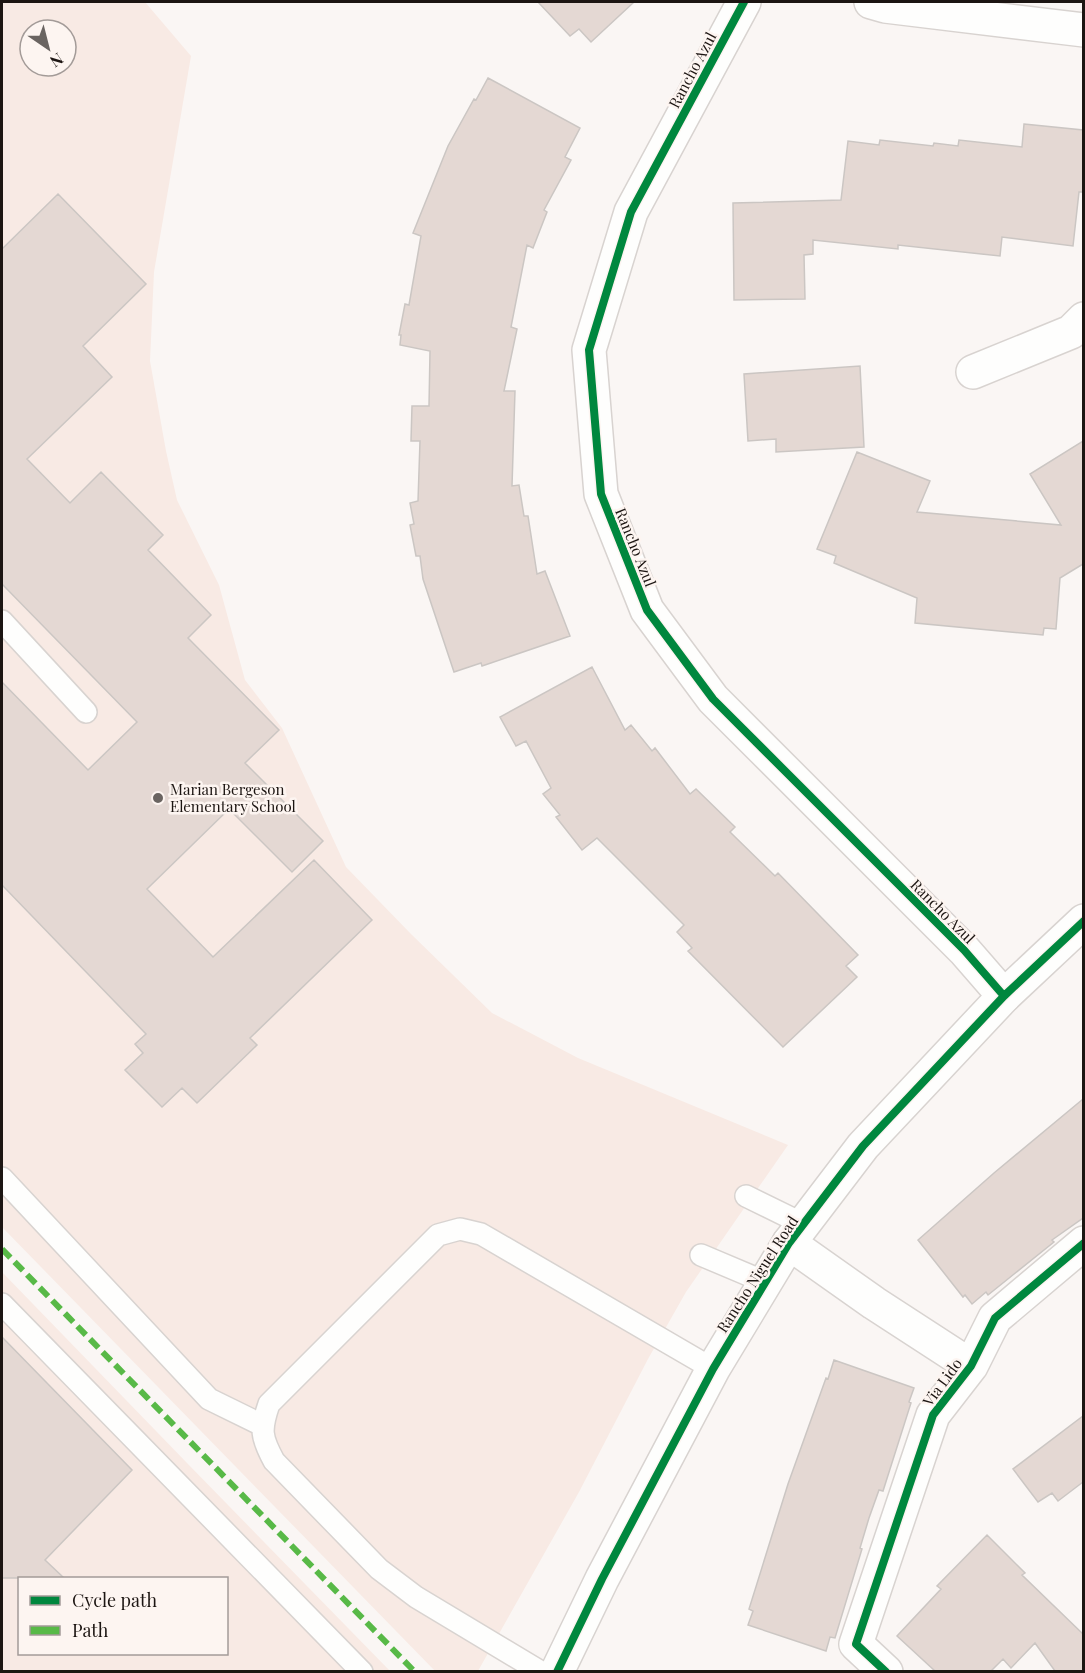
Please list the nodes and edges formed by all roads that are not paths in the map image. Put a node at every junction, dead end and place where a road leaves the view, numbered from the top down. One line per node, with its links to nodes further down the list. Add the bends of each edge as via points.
1 (744, 2): 9 (street, Rancho Azul, via 631,212 589,350 601,494 647,610 713,699)
2 (871, 2): 3 (street)
3 (1083, 30)
4 (1083, 319): 5 (street, via 1071,332)
5 (973, 372)
6 (2, 621): 7 (lane)
7 (86, 712)
8 (1083, 921): 9 (street, Rancho Niguel Road)
9 (1004, 996): 12 (street, Rancho Niguel Road, via 863,1146)
10 (2, 1178): 19 (lane, via 209,1399)
11 (746, 1196): 12 (lane)
12 (796, 1233): 15 (street, Rancho Niguel Road); 17 (street, Via Lido, via 874,1303)
13 (1083, 1243): 17 (street, Via Lido, via 995,1318)
14 (701, 1256): 15 (lane)
15 (765, 1282): 18 (street, Rancho Niguel Road)
16 (2, 1304): 20 (lane)
17 (971, 1366): 23 (street, Via Lido, via 933,1415 856,1644)
18 (712, 1369): 19 (lane, via 482,1234 460,1229 438,1235 269,1404); 22 (street, Rancho Niguel Road)
19 (262, 1425): 21 (lane, via 265,1444 274,1461 379,1569 416,1598)
20 (362, 1671)
21 (541, 1671)
22 (557, 1671)
23 (886, 1671)

